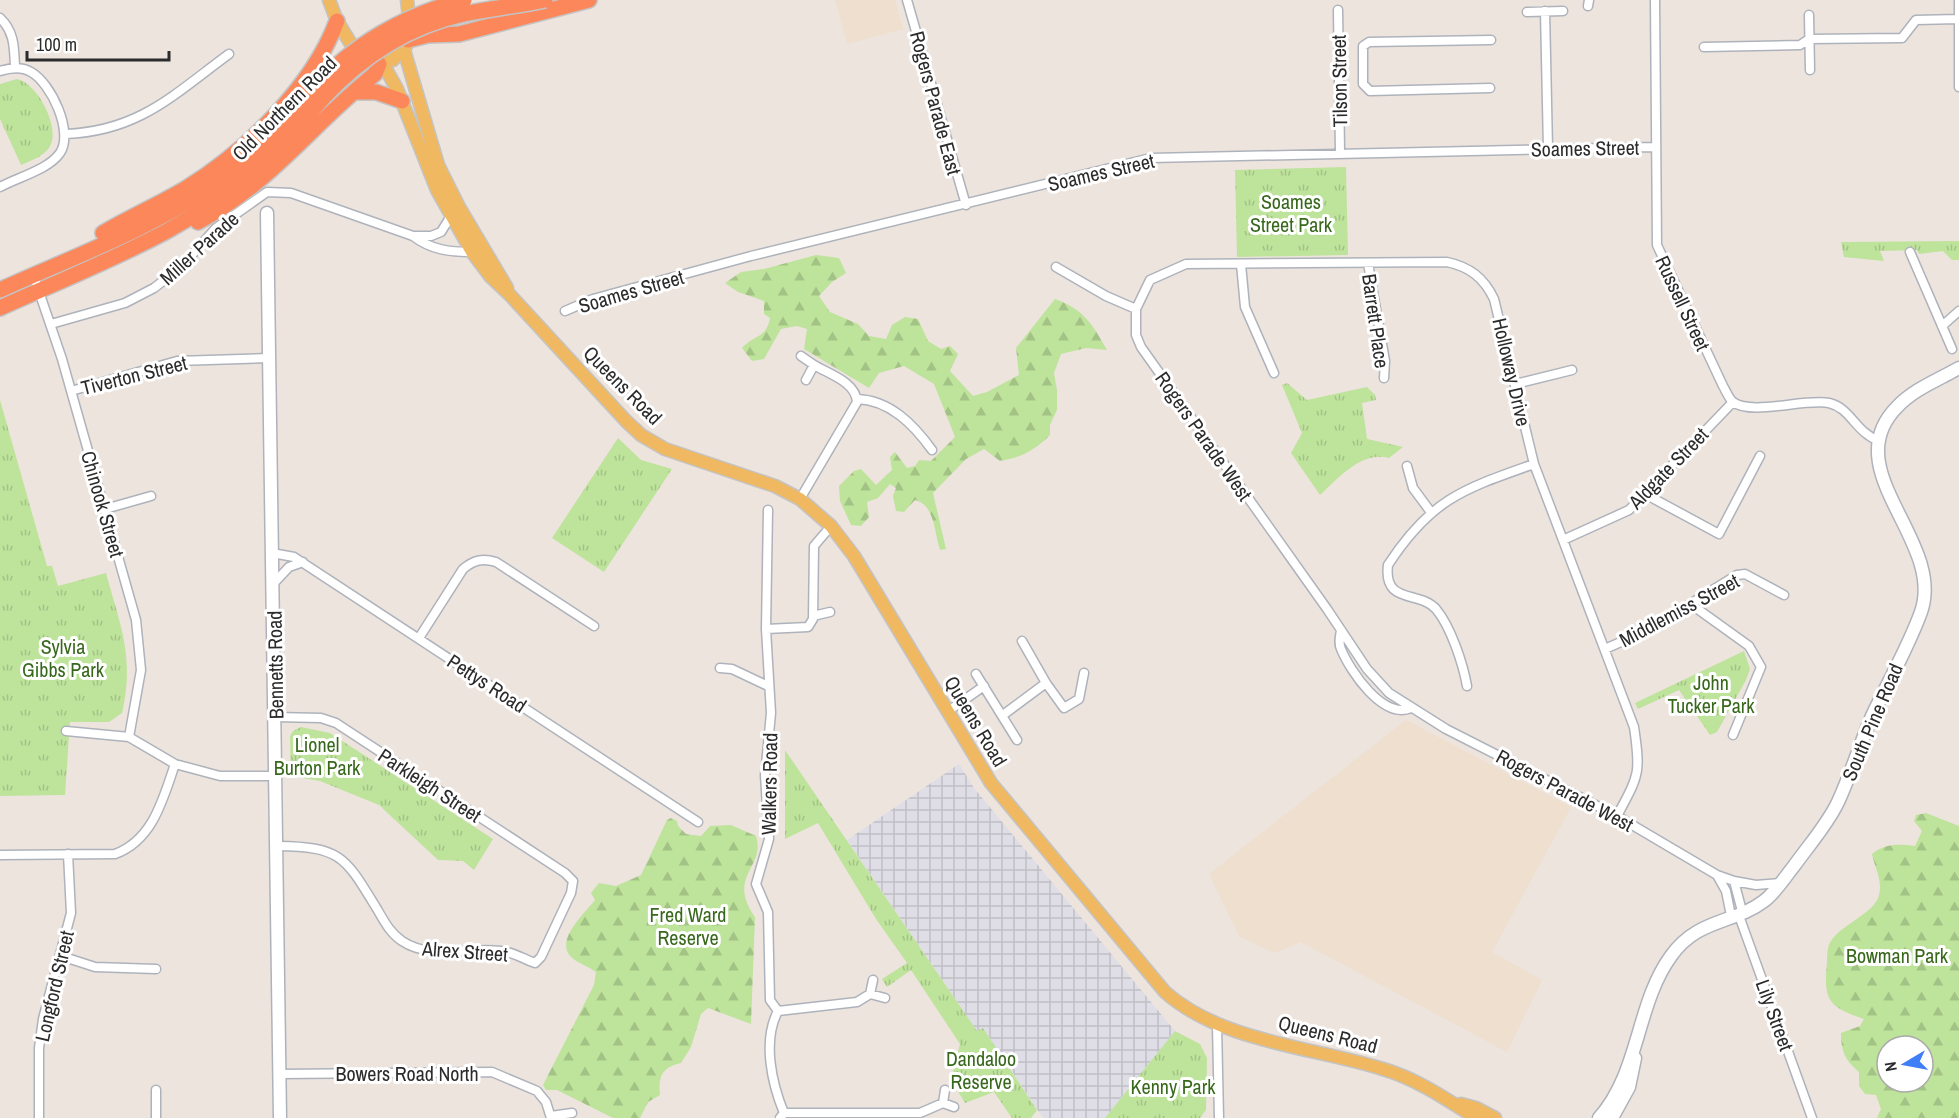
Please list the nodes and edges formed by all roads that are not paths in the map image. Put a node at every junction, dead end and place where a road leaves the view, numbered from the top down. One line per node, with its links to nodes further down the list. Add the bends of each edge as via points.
1 (407, 0): 19 (main road, Queens Road)
2 (464, 0): 29 (highway, Old Northern Road, bridge, via 419,14 381,34 341,62)
3 (545, 0): 29 (highway, Old Northern Road, bridge, via 462,14 426,26 367,58)
4 (589, 0): 19 (highway, via 459,34 428,35)
5 (907, 0): 36 (street, Rogers Parade East)
6 (1655, 0): 32 (street, Russell Street)
7 (1959, 0): 15 (street)
8 (326, 2): 16 (main road)
9 (1338, 10): 34 (street, Tilson Street)
10 (1563, 11): 12 (street)
11 (1527, 12): 12 (street)
12 (1545, 12): 33 (street)
13 (1809, 15): 17 (street)
14 (0, 18): 23 (street, via 12,38)
15 (1958, 19): 17 (street, via 1916,20 1902,38); 26 (street)
16 (338, 21): 22 (main road, via 356,54 365,62); 41 (highway, via 309,74 249,140 186,189 104,232)
17 (1809, 39): 20 (street, via 1800,45); 24 (street)
18 (1491, 40): 27 (street, via 1369,42 1363,46 1363,84 1370,91)
19 (406, 45): 22 (main road, via 393,60); 50 (main road, Queens Road, via 438,165)
20 (1704, 47)
21 (229, 54): 31 (street, via 133,121 105,130)
22 (381, 64): 28 (highway); 30 (main road, Queens Road)
23 (15, 67): 25 (street); 31 (street, via 42,80)
24 (1810, 70)
25 (0, 71)
26 (1959, 87)
27 (1490, 88)
28 (355, 92): 30 (highway, via 376,92); 40 (highway, via 241,196 168,239)
29 (319, 93): 40 (highway, Old Northern Road, via 283,143 225,193); 41 (highway, Old Northern Road, via 216,182 170,211)
30 (402, 101): 38 (main road, Queens Road)
31 (66, 134): 35 (street, via 65,144 50,163)
32 (1654, 147): 33 (street, Soames Street); 69 (street, Russell Street, via 1656,245)
33 (1548, 149): 34 (street, Soames Street)
34 (1340, 153): 36 (street, Soames Street, via 1151,158)
35 (0, 187)
36 (966, 205): 53 (street, Soames Street, via 751,256 593,299)
37 (267, 213): 59 (street, Bennetts Road)
38 (451, 216): 39 (street, Miller Parade, via 438,234); 42 (main road, Queens Road)
39 (413, 236): 42 (street, Miller Parade, via 435,248); 55 (street, Miller Parade, via 291,193 267,192 216,228 181,267 154,288 125,303)
40 (146, 242): 49 (highway, Old Northern Road)
41 (89, 249): 47 (highway, Old Northern Road)
42 (472, 252): 50 (main road, Queens Road)
43 (1911, 252): 56 (street)
44 (1368, 263): 45 (street, Holloway Drive); 64 (street, Barrett Place, via 1385,361); 66 (street, Holloway Drive, via 1447,261 1482,278 1494,299)
45 (1241, 264): 52 (street, Holloway Drive, via 1179,266 1150,280); 63 (street, via 1245,307)
46 (1056, 267): 52 (street)
47 (33, 274): 48 (highway, Old Northern Road); 49 (street, Chinook Street)
48 (0, 290)
49 (39, 291): 51 (highway, Old Northern Road); 55 (street, Chinook Street)
50 (510, 295): 77 (main road, Queens Road, via 641,435 679,455 761,481)
51 (0, 308)
52 (1136, 309): 92 (street, Rogers Parade West, via 1136,335 1141,346)
53 (565, 311)
54 (1959, 311): 56 (street)
55 (51, 324): 67 (street, Chinook Street)
56 (1942, 326): 57 (street)
57 (1952, 349)
58 (801, 356): 60 (street)
59 (269, 358): 67 (street, Tiverton Street, via 177,362); 83 (street, Bennetts Road)
60 (814, 365): 65 (street); 68 (street, via 850,386)
61 (1959, 368): 70 (street, South Pine Road, via 1914,393 1896,408)
62 (1572, 370): 66 (street)
63 (1274, 373)
64 (1384, 378)
65 (806, 381)
66 (1515, 384): 73 (street, Holloway Drive)
67 (71, 391): 78 (street, Chinook Street)
68 (857, 399): 71 (street, via 874,400 908,421); 77 (street)
69 (1733, 402): 70 (street, via 1748,406 1829,403 1842,408 1865,436); 75 (street, Aldgate Street)
70 (1879, 441): 121 (street, South Pine Road, via 1881,475 1887,492 1924,568 1921,611 1871,719 1838,803)
71 (932, 450)
72 (1760, 456): 75 (street, via 1719,534)
73 (1534, 464): 80 (street, via 1469,487); 82 (street, Holloway Drive)
74 (1407, 466): 80 (street, via 1413,488)
75 (1645, 494): 82 (street, Aldgate Street, via 1618,517)
76 (151, 496): 78 (street)
77 (800, 499): 81 (main road, Queens Road)
78 (105, 509): 109 (street, Chinook Street, via 140,644 141,670)
79 (768, 510): 91 (street, Walkers Road)
80 (1430, 511): 102 (street, via 1400,546 1386,576 1398,594 1435,608 1463,665)
81 (831, 526): 89 (street, via 814,546); 104 (main road, Queens Road, via 854,556)
82 (1563, 540): 95 (street, Holloway Drive)
83 (272, 553): 84 (street, Pettys Road, via 285,553); 85 (street, Bennetts Road)
84 (303, 562): 85 (street, via 289,567); 93 (street, Pettys Road)
85 (274, 583): 106 (street, Bennetts Road)
86 (1784, 595): 87 (street, Middlemiss Street, via 1745,574 1729,579)
87 (1692, 605): 95 (street, Middlemiss Street); 108 (street, via 1749,646 1761,667)
88 (830, 612): 89 (street)
89 (813, 616): 91 (street, via 808,627)
90 (594, 626): 93 (street, via 496,562 485,559 473,561 463,569)
91 (766, 629): 100 (street, Walkers Road)
92 (1341, 630): 103 (street, Rogers Parade West, via 1373,678); 103 (street, Rogers Parade West, via 1340,647 1365,688 1396,709)
93 (418, 638): 114 (street, Pettys Road)
94 (1022, 640): 99 (street)
95 (1605, 649): 113 (street, Holloway Drive, via 1629,710 1639,760 1637,778)
96 (720, 668): 100 (street, via 732,669)
97 (1084, 673): 99 (street, via 1079,699 1064,708)
98 (976, 674): 101 (street)
99 (1046, 683): 105 (street)
100 (768, 686): 128 (street, Walkers Road, via 771,713 765,775 769,839 756,884 768,912 771,1000)
101 (984, 686): 104 (street); 105 (street)
102 (1467, 686)
103 (1411, 708): 113 (street, Rogers Parade West)
104 (947, 712): 129 (main road, Queens Road, via 991,783 1155,983 1185,1008)
105 (1003, 716): 110 (street)
106 (276, 717): 112 (street, Bennetts Road); 119 (street, Parkleigh Street, via 321,718 336,723)
107 (66, 731): 109 (street)
108 (1733, 735)
109 (129, 737): 111 (street)
110 (1017, 740)
111 (175, 764): 112 (street, via 220,776); 116 (street, via 162,803 141,839 115,854)
112 (277, 776): 115 (street, Bennetts Road)
113 (1617, 816): 118 (street, Rogers Parade West)
114 (698, 822)
115 (278, 846): 119 (street, Alrex Street, via 322,849 340,856 355,872 388,928 411,946 427,951 501,951 535,963 542,957); 130 (street, Bennetts Road)
116 (68, 854): 117 (street); 123 (street, Longford Street, via 71,913)
117 (0, 855)
118 (1717, 875): 120 (street, Rogers Parade West); 122 (street)
119 (573, 881)
120 (1734, 881): 121 (street, Rogers Parade West, via 1756,885); 122 (street)
121 (1781, 883): 122 (street, South Pine Road, via 1765,901)
122 (1737, 913): 138 (street, South Pine Road, via 1690,936 1659,973); 146 (street, Lily Street)
123 (62, 956): 124 (street, via 95,967); 140 (street, Longford Street, via 43,1019)
124 (156, 969)
125 (873, 980): 126 (street)
126 (870, 994): 127 (street); 128 (street, via 857,1002)
127 (885, 998)
128 (778, 1011): 137 (street, Walkers Road, via 771,1024 772,1085)
129 (1217, 1025): 134 (main road, Queens Road, via 1384,1069); 143 (street)
130 (280, 1074): 139 (street, Bowers Road North, via 492,1072 537,1091); 142 (street, Bennetts Road)
131 (156, 1090): 141 (street)
132 (945, 1090): 133 (street)
133 (943, 1103): 135 (street); 137 (street, via 920,1113)
134 (1456, 1104): 144 (main road, Queens Road); 145 (main road, Queens Road)
135 (954, 1107)
136 (572, 1113): 139 (street, Bowers Road North)
137 (782, 1115)
138 (1608, 1116)
139 (551, 1117)
140 (39, 1118)
141 (156, 1118)
142 (280, 1118)
143 (1219, 1118)
144 (1476, 1118)
145 (1495, 1118)
146 (1812, 1118)

